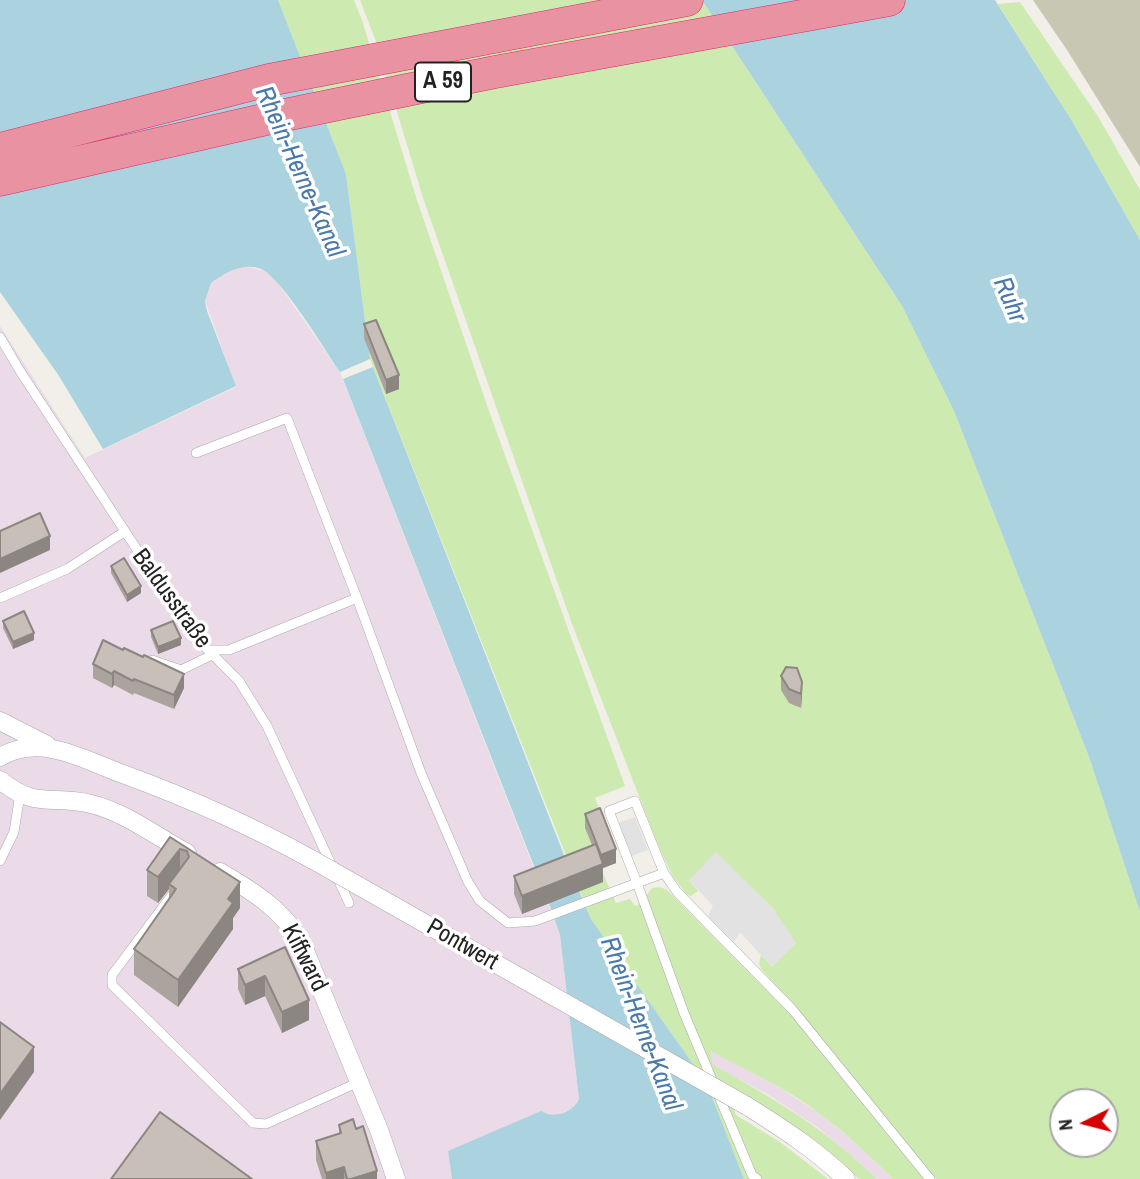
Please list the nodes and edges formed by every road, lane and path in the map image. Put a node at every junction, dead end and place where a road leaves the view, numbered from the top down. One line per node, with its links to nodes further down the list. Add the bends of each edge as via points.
1 (687, 0): 3 (highway, A 59, via 269,80)
2 (889, 0): 4 (highway, A 59, via 481,74)
3 (0, 149)
4 (0, 180)
5 (0, 337): 7 (lane, Baldusstraße)
6 (196, 453): 9 (lane, via 287,418)
7 (124, 532): 8 (lane, via 67,569); 10 (lane, Baldusstraße, via 193,635)
8 (0, 598)
9 (357, 598): 10 (lane, via 229,650); 20 (lane, via 421,773 480,901 508,923 536,921)
10 (210, 652): 11 (lane, via 181,670); 21 (lane, Baldusstraße, via 239,681 267,726)
11 (136, 655)
12 (0, 721): 13 (street, Pontwert)
13 (57, 750): 14 (street, Pontwert, via 31,747); 25 (street, Pontwert, bridge, via 255,828 747,1106)
14 (0, 757)
15 (0, 780): 16 (street, Kiffward)
16 (20, 794): 17 (lane, via 14,832); 22 (street, Kiffward, via 109,810 255,893 288,921 301,941)
17 (0, 861)
18 (664, 873): 20 (lane); 20 (lane, via 635,801 609,811); 26 (lane, via 677,892 792,1009)
19 (182, 882): 22 (lane, via 112,975 112,985 253,1123 266,1124)
20 (637, 883): 24 (lane, via 684,1013)
21 (349, 903)
22 (359, 1082): 23 (street, Kiffward)
23 (397, 1179)
24 (757, 1179)
25 (846, 1179)
26 (930, 1179)

